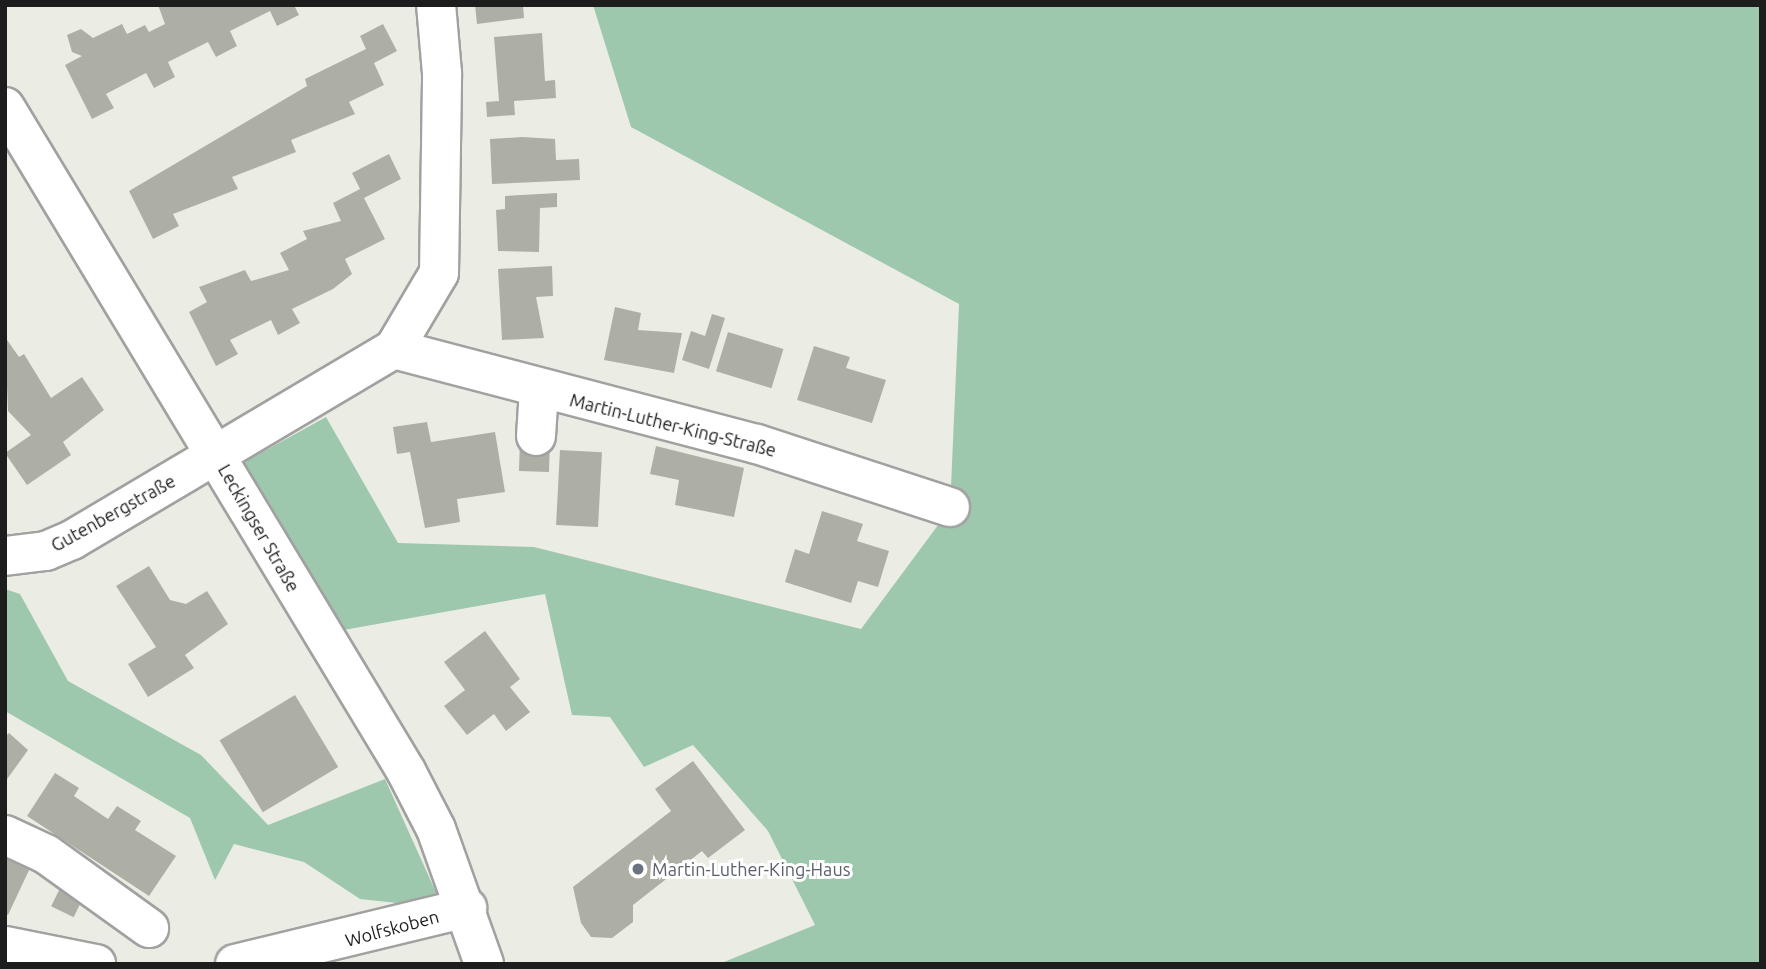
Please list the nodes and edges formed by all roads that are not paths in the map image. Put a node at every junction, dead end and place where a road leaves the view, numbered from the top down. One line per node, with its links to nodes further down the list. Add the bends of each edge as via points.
1 (436, 5): 3 (street, via 442,73 439,273)
2 (5, 107): 6 (street, Leckingser Straße)
3 (394, 349): 4 (street, Martin-Luther-King-Straße); 6 (street)
4 (539, 390): 5 (street); 7 (street, Martin-Luther-King-Straße, via 757,444)
5 (537, 436)
6 (216, 454): 8 (street, Gutenbergstraße, via 72,540 46,551); 10 (street, Leckingser Straße, via 406,771)
7 (950, 507)
8 (5, 556)
9 (5, 835): 11 (street, via 46,854)
10 (467, 908): 14 (street, Wolfskoben); 15 (street, Leckingser Straße)
11 (149, 928)
12 (5, 946): 13 (street)
13 (96, 964)
14 (235, 964)
15 (484, 964)

